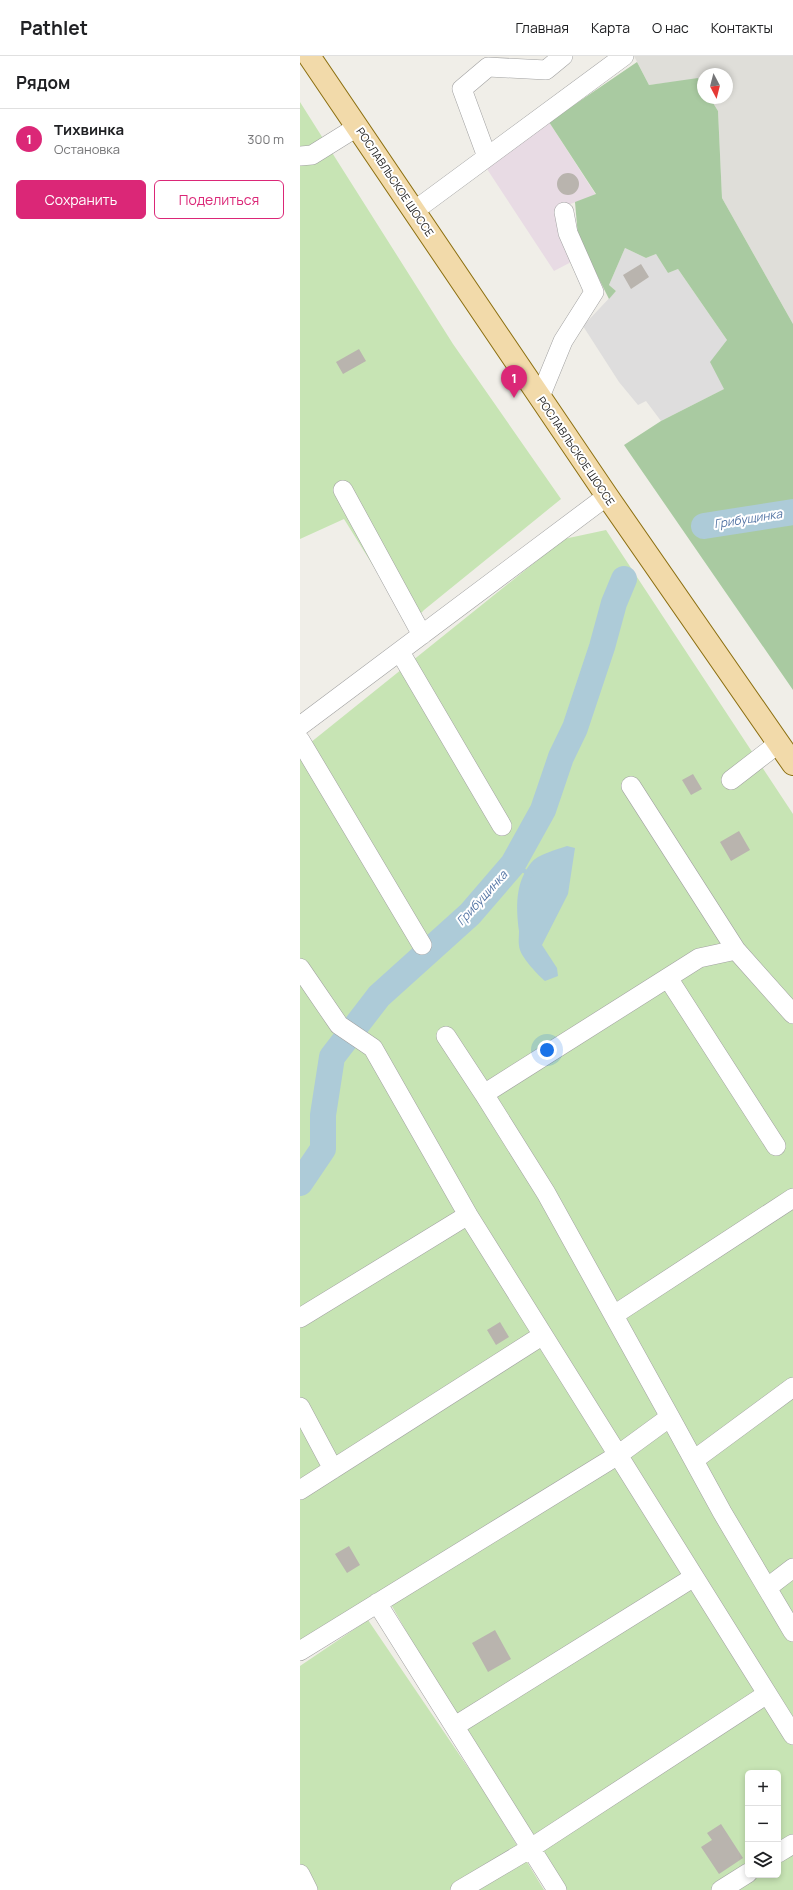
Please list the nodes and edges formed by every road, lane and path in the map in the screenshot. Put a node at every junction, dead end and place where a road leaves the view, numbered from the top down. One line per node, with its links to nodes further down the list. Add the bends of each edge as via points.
1 (309, 56): 6 (main road, РОСЛАВЛЬСКОЕ ШОССЕ)
2 (563, 56): 5 (lane, via 546,70)
3 (624, 56): 8 (lane)
4 (486, 61): 5 (lane); 8 (lane, via 462,89)
5 (524, 62)
6 (358, 128): 7 (lane, via 312,155); 9 (main road, РОСЛАВЛЬСКОЕ ШОССЕ)
7 (300, 156)
8 (487, 157): 9 (lane)
9 (414, 211): 11 (main road, РОСЛАВЛЬСКОЕ ШОССЕ)
10 (564, 212): 11 (lane, via 568,233 594,292 563,342)
11 (540, 397): 13 (main road, РОСЛАВЛЬСКОЕ ШОССЕ)
12 (343, 490): 14 (lane)
13 (607, 496): 14 (lane); 18 (main road, РОСЛАВЛЬСКОЕ ШОССЕ)
14 (422, 635): 15 (lane)
15 (400, 652): 16 (lane); 22 (lane)
16 (300, 726)
17 (300, 740): 23 (lane)
18 (779, 743): 19 (main road, РОСЛАВЛЬСКОЕ ШОССЕ); 20 (lane)
19 (793, 764)
20 (731, 780)
21 (631, 786): 24 (lane)
22 (502, 826)
23 (422, 945)
24 (736, 950): 26 (lane, via 699,958); 27 (lane)
25 (300, 968): 32 (lane, via 338,1025 373,1048)
26 (668, 978): 29 (lane); 30 (lane)
27 (793, 1014)
28 (446, 1036): 29 (lane)
29 (484, 1094): 33 (lane, via 546,1193)
30 (776, 1146)
31 (793, 1198): 33 (lane)
32 (468, 1215): 34 (lane); 35 (lane)
33 (614, 1315): 38 (lane)
34 (300, 1318)
35 (543, 1335): 39 (lane); 41 (lane)
36 (793, 1387): 40 (lane)
37 (300, 1407): 41 (lane)
38 (670, 1417): 39 (lane); 40 (lane)
39 (618, 1455): 44 (lane); 46 (lane)
40 (694, 1460): 45 (lane)
41 (333, 1469): 42 (lane)
42 (300, 1490)
43 (793, 1568): 45 (lane)
44 (694, 1577): 49 (lane); 50 (lane)
45 (767, 1588): 47 (lane)
46 (377, 1603): 48 (lane); 50 (lane)
47 (793, 1632)
48 (300, 1652)
49 (767, 1694): 51 (lane); 53 (lane)
50 (455, 1726): 53 (lane)
51 (793, 1735)
52 (793, 1844): 54 (lane)
53 (531, 1848): 58 (lane); 59 (lane)
54 (781, 1851)
55 (300, 1874): 57 (lane)
56 (745, 1875): 60 (lane)
57 (308, 1890)
58 (460, 1890)
59 (557, 1890)
60 (721, 1890)

